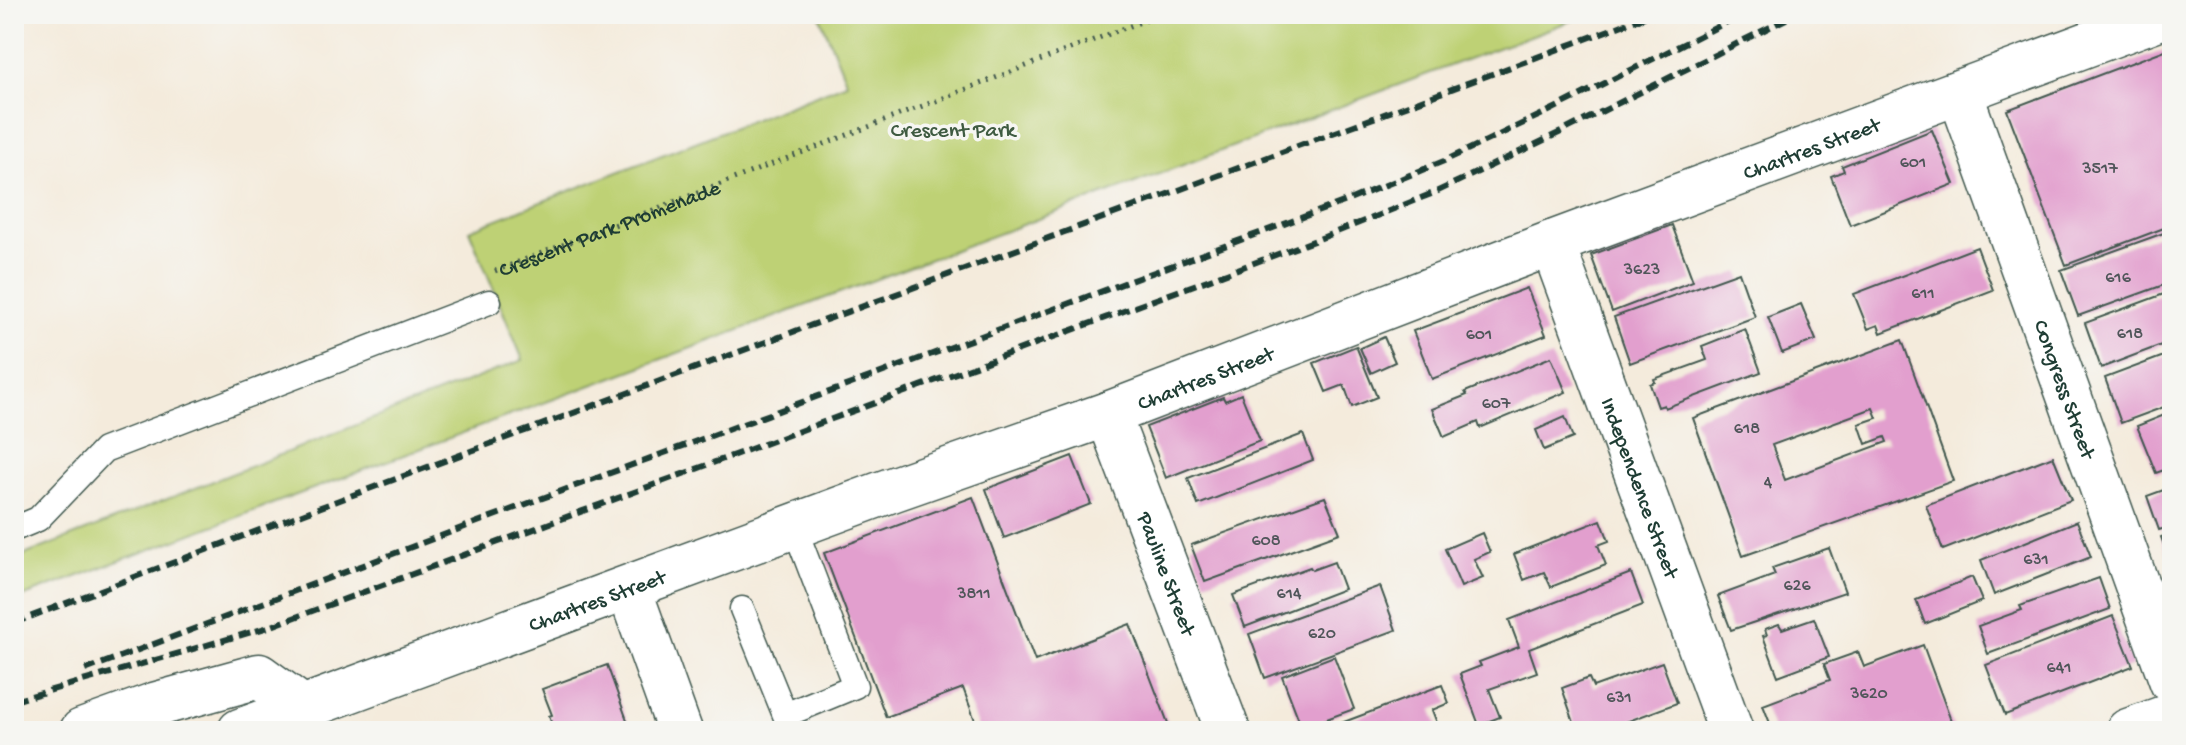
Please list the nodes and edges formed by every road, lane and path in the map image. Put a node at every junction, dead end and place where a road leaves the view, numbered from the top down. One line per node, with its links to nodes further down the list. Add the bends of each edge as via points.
1 (1161, 14): 5 (path, Crescent Park Promenade, via 492,272)
2 (2169, 14): 3 (street, Chartres Street)
3 (1960, 93): 4 (street, Chartres Street); 11 (street, Congress Street)
4 (1552, 243): 6 (street, Chartres Street); 18 (street, Independence Street)
5 (489, 302): 8 (lane, Crescent Park Promenade, via 104,450 38,519)
6 (1108, 414): 7 (street, Chartres Street); 17 (street, Pauline Street)
7 (794, 526): 9 (street, Chartres Street); 10 (lane, via 855,686 785,715)
8 (14, 529)
9 (629, 589): 12 (street, Chartres Street); 16 (street)
10 (742, 609)
11 (2172, 682)
12 (303, 708): 14 (street, via 259,676); 15 (street, Chartres Street)
13 (2172, 715): 19 (street)
14 (82, 731)
15 (240, 731)
16 (680, 731)
17 (1228, 731)
18 (1731, 731)
19 (2128, 731)

